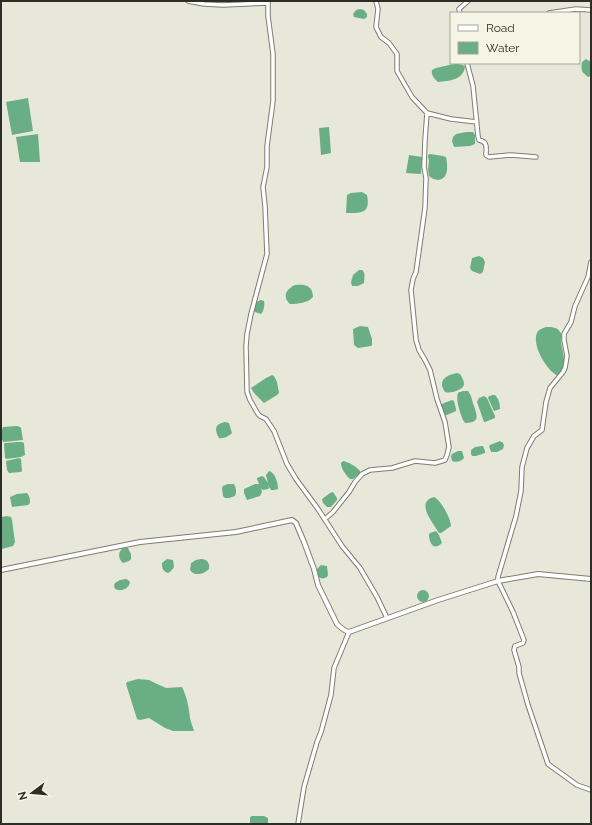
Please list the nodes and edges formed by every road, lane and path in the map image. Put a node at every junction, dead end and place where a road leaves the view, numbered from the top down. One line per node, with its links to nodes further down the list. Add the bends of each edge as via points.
1 (188, 1): 4 (street, via 204,4)
2 (376, 1): 9 (street, via 376,27 397,54 397,70 408,91)
3 (468, 1): 6 (street, via 459,9)
4 (268, 2): 13 (street, via 273,54 273,101 263,187 267,254 247,334 247,392 258,414 266,419 274,432 296,479)
5 (591, 10): 7 (street)
6 (460, 12)
7 (556, 12)
8 (467, 64): 10 (street, via 473,86)
9 (427, 113): 10 (street); 13 (street, via 425,208 411,290 416,340 430,370 445,422 449,448 444,460 435,463 415,461 362,474)
10 (477, 122): 11 (street, via 479,140 486,143 486,154 489,157)
11 (536, 157)
12 (591, 262): 16 (street, via 588,277 564,334 567,356 565,368 550,388 542,430 534,436 527,448 522,467 520,499)
13 (325, 519): 17 (street, via 360,568)
14 (1, 570): 18 (street, via 140,542 236,532 292,520 296,523 318,585 337,624)
15 (591, 579): 16 (street, via 538,574)
16 (498, 581): 17 (street); 19 (street, via 524,640 514,650 528,705 548,764 577,785)
17 (387, 618): 18 (street)
18 (349, 632): 20 (street, via 334,668 331,695 304,787)
19 (591, 790)
20 (298, 824)

